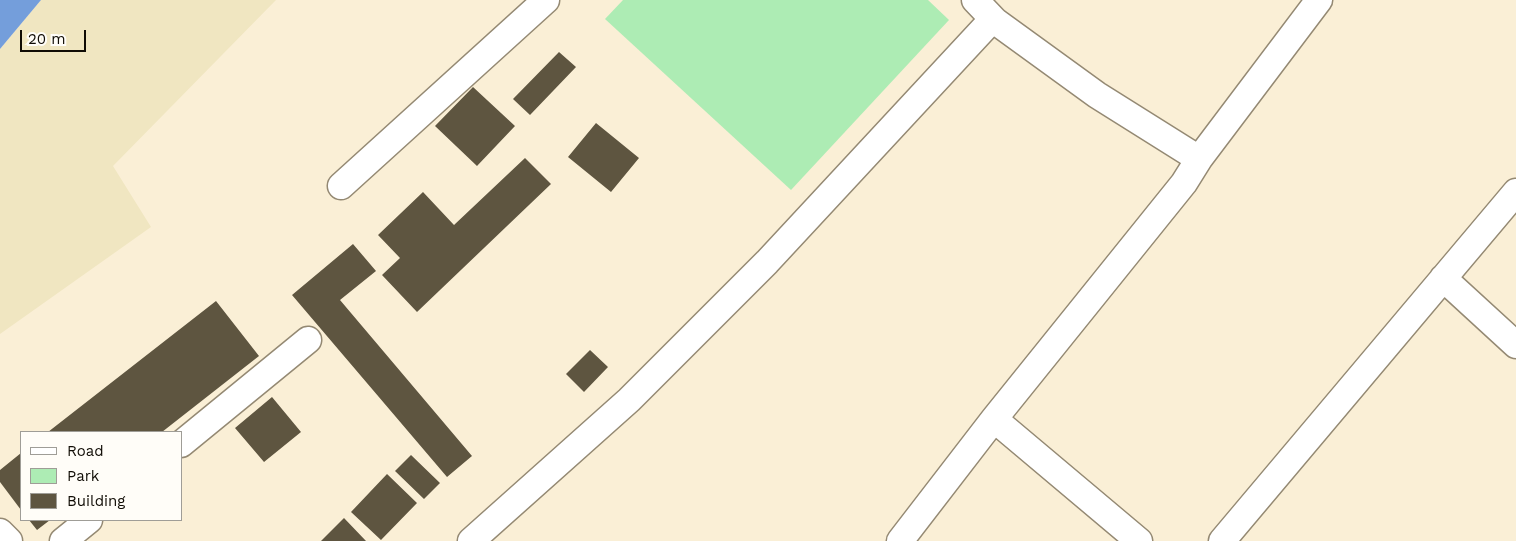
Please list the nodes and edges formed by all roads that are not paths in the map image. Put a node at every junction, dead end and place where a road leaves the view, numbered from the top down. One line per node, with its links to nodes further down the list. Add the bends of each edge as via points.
1 (546, 0): 6 (street)
2 (975, 0): 4 (street)
3 (1319, 0): 5 (street)
4 (995, 21): 5 (street, via 1097,95); 17 (street, via 989,23 766,262 629,400)
5 (1199, 159): 11 (street, via 1184,183)
6 (341, 186)
7 (1516, 192): 8 (street)
8 (1443, 278): 10 (street); 20 (street)
9 (308, 340): 12 (street)
10 (1516, 345)
11 (994, 419): 18 (street); 19 (street)
12 (182, 443)
13 (88, 521): 16 (street)
14 (0, 532): 15 (street)
15 (9, 541)
16 (63, 541)
17 (472, 541)
18 (900, 541)
19 (1139, 541)
20 (1222, 541)

